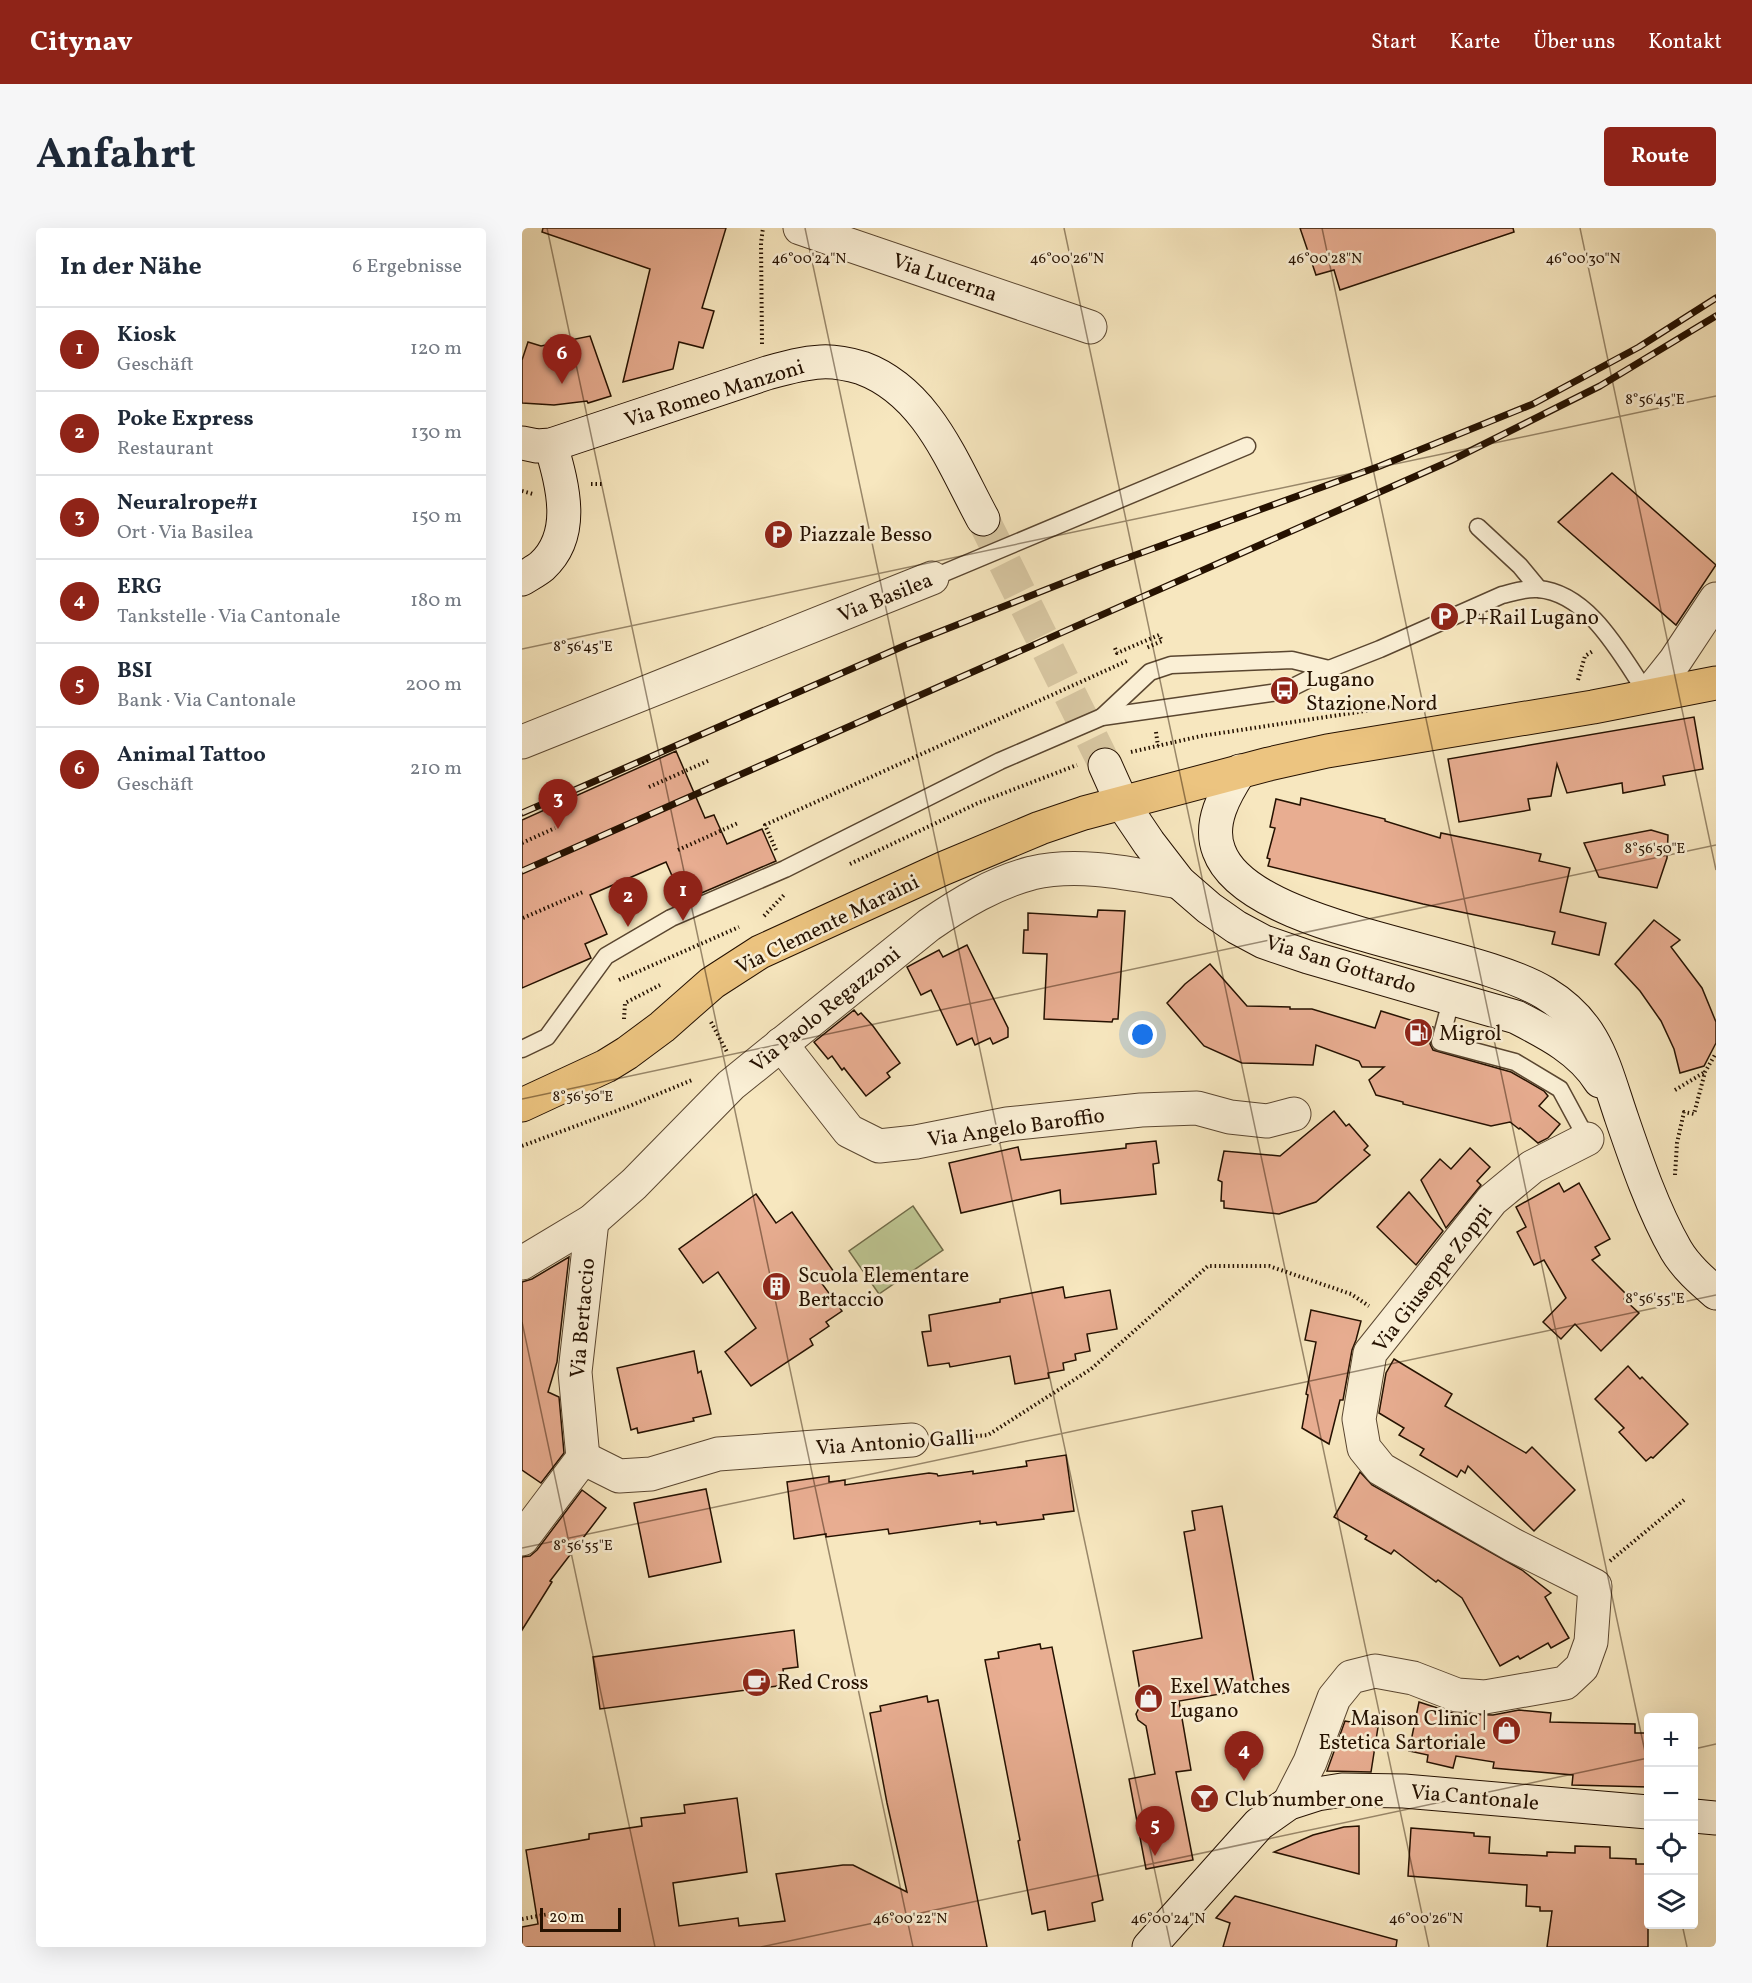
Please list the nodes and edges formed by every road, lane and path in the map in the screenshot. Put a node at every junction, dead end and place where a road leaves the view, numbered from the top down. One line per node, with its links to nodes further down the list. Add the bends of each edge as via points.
1 (763, 228): 4 (path)
2 (800, 228): 3 (street, Via Lucerna)
3 (1090, 327)
4 (761, 342)
5 (536, 444): 7 (street, Via Romeo Manzoni, via 799,364 847,363 892,383 914,401 935,430); 10 (street, via 562,483 564,525 552,554)
6 (1247, 446): 9 (lane, Via Basilea)
7 (983, 519)
8 (1478, 527): 11 (lane)
9 (932, 578): 23 (street, Via Basilea)
10 (522, 579)
11 (1539, 589): 14 (lane, via 1555,592 1582,608); 17 (lane, via 1502,595)
12 (1716, 599): 20 (street)
13 (1115, 648): 15 (path, via 1116,653 1159,634 1162,641)
14 (1616, 648): 18 (path, via 1585,656 1578,679); 20 (lane)
15 (1139, 651)
16 (1129, 659): 34 (path, via 765,825 782,865)
17 (1329, 669): 22 (lane, via 1284,691); 22 (lane, via 1292,660 1171,665 1150,672)
18 (1569, 682)
19 (1716, 683): 20 (main road)
20 (1648, 695): 26 (main road, via 1326,751)
21 (1433, 700): 25 (path, via 1201,736)
22 (1102, 717): 34 (lane, via 1000,761)
23 (522, 742)
24 (710, 760): 27 (path)
25 (1102, 761): 28 (street); 33 (path, via 1067,767 978,803)
26 (1240, 771): 28 (main road); 56 (street, Via San Gottardo, via 1225,795 1216,832 1218,850 1238,879 1283,907 1517,978 1541,990 1565,1005 1591,1038 1603,1060)
27 (649, 787)
28 (1122, 802): 35 (street, Via San Gottardo); 54 (main road, Via Clemente Maraini, via 990,848 760,952 712,983 645,1041 606,1066)
29 (738, 823): 32 (path)
30 (555, 828): 31 (path)
31 (522, 843)
32 (678, 850)
33 (849, 864)
34 (775, 873): 38 (path); 48 (lane, via 671,918 606,956 547,1037)
35 (1179, 882): 44 (street, Via San Gottardo, via 1209,908 1264,942); 47 (street, Via Paolo Regazzoni, via 1105,870 1064,870 1033,873 997,885 929,924)
36 (795, 890): 38 (path)
37 (584, 891): 40 (path)
38 (784, 895): 39 (path)
39 (763, 916)
40 (523, 918)
41 (743, 925): 42 (path)
42 (620, 980)
43 (660, 985): 46 (path, via 625,1003)
44 (1452, 997): 56 (street, Via San Gottardo, via 1516,1017 1570,1049 1592,1068); 57 (lane, via 1440,1042 1515,1062 1560,1089)
45 (709, 1017): 50 (path)
46 (624, 1021)
47 (781, 1044): 55 (street, Via Angelo Baroffio, via 849,1131 879,1146 1007,1124 1141,1110 1197,1108 1267,1121); 60 (street, Via Paolo Regazzoni, via 731,1085)
48 (522, 1049)
49 (1716, 1053): 51 (path)
50 (731, 1061)
51 (1705, 1072): 53 (path); 59 (path, via 1694,1114 1684,1112)
52 (697, 1078): 58 (path)
53 (1675, 1090)
54 (522, 1105)
55 (1294, 1114)
56 (1621, 1116): 62 (street, Via San Gottardo, via 1676,1250)
57 (1587, 1139): 63 (street, Via Giuseppe Zoppi, via 1532,1167 1492,1200)
58 (522, 1146)
59 (1674, 1184)
60 (592, 1221): 61 (street, Via Paolo Regazzoni); 65 (street, Via Bertaccio, via 575,1372)
61 (522, 1263)
62 (1716, 1293)
63 (1395, 1323): 64 (path, Via Antonio Galli, via 1351,1294 1269,1266 1208,1266 1091,1370 988,1435); 68 (street, Via Giuseppe Zoppi, via 1370,1353 1359,1419 1364,1448 1381,1469 1513,1545)
64 (912, 1440): 65 (street, Via Antonio Galli, via 718,1454 651,1474 620,1476)
65 (583, 1458): 67 (street)
66 (1684, 1500): 68 (path, via 1596,1572)
67 (522, 1539)
68 (1595, 1586): 69 (street, via 1590,1642 1582,1667 1565,1683 1485,1697 1456,1695 1413,1678 1375,1671 1351,1677 1334,1698 1310,1762)
69 (1289, 1803): 70 (street, Via Cantonale, via 1317,1794 1367,1789); 75 (street, Via Cantonale, via 1259,1824)
70 (1644, 1812)
71 (1698, 1816): 72 (street)
72 (1716, 1818)
73 (549, 1914): 74 (path)
74 (522, 1919)
75 (1158, 1944)

